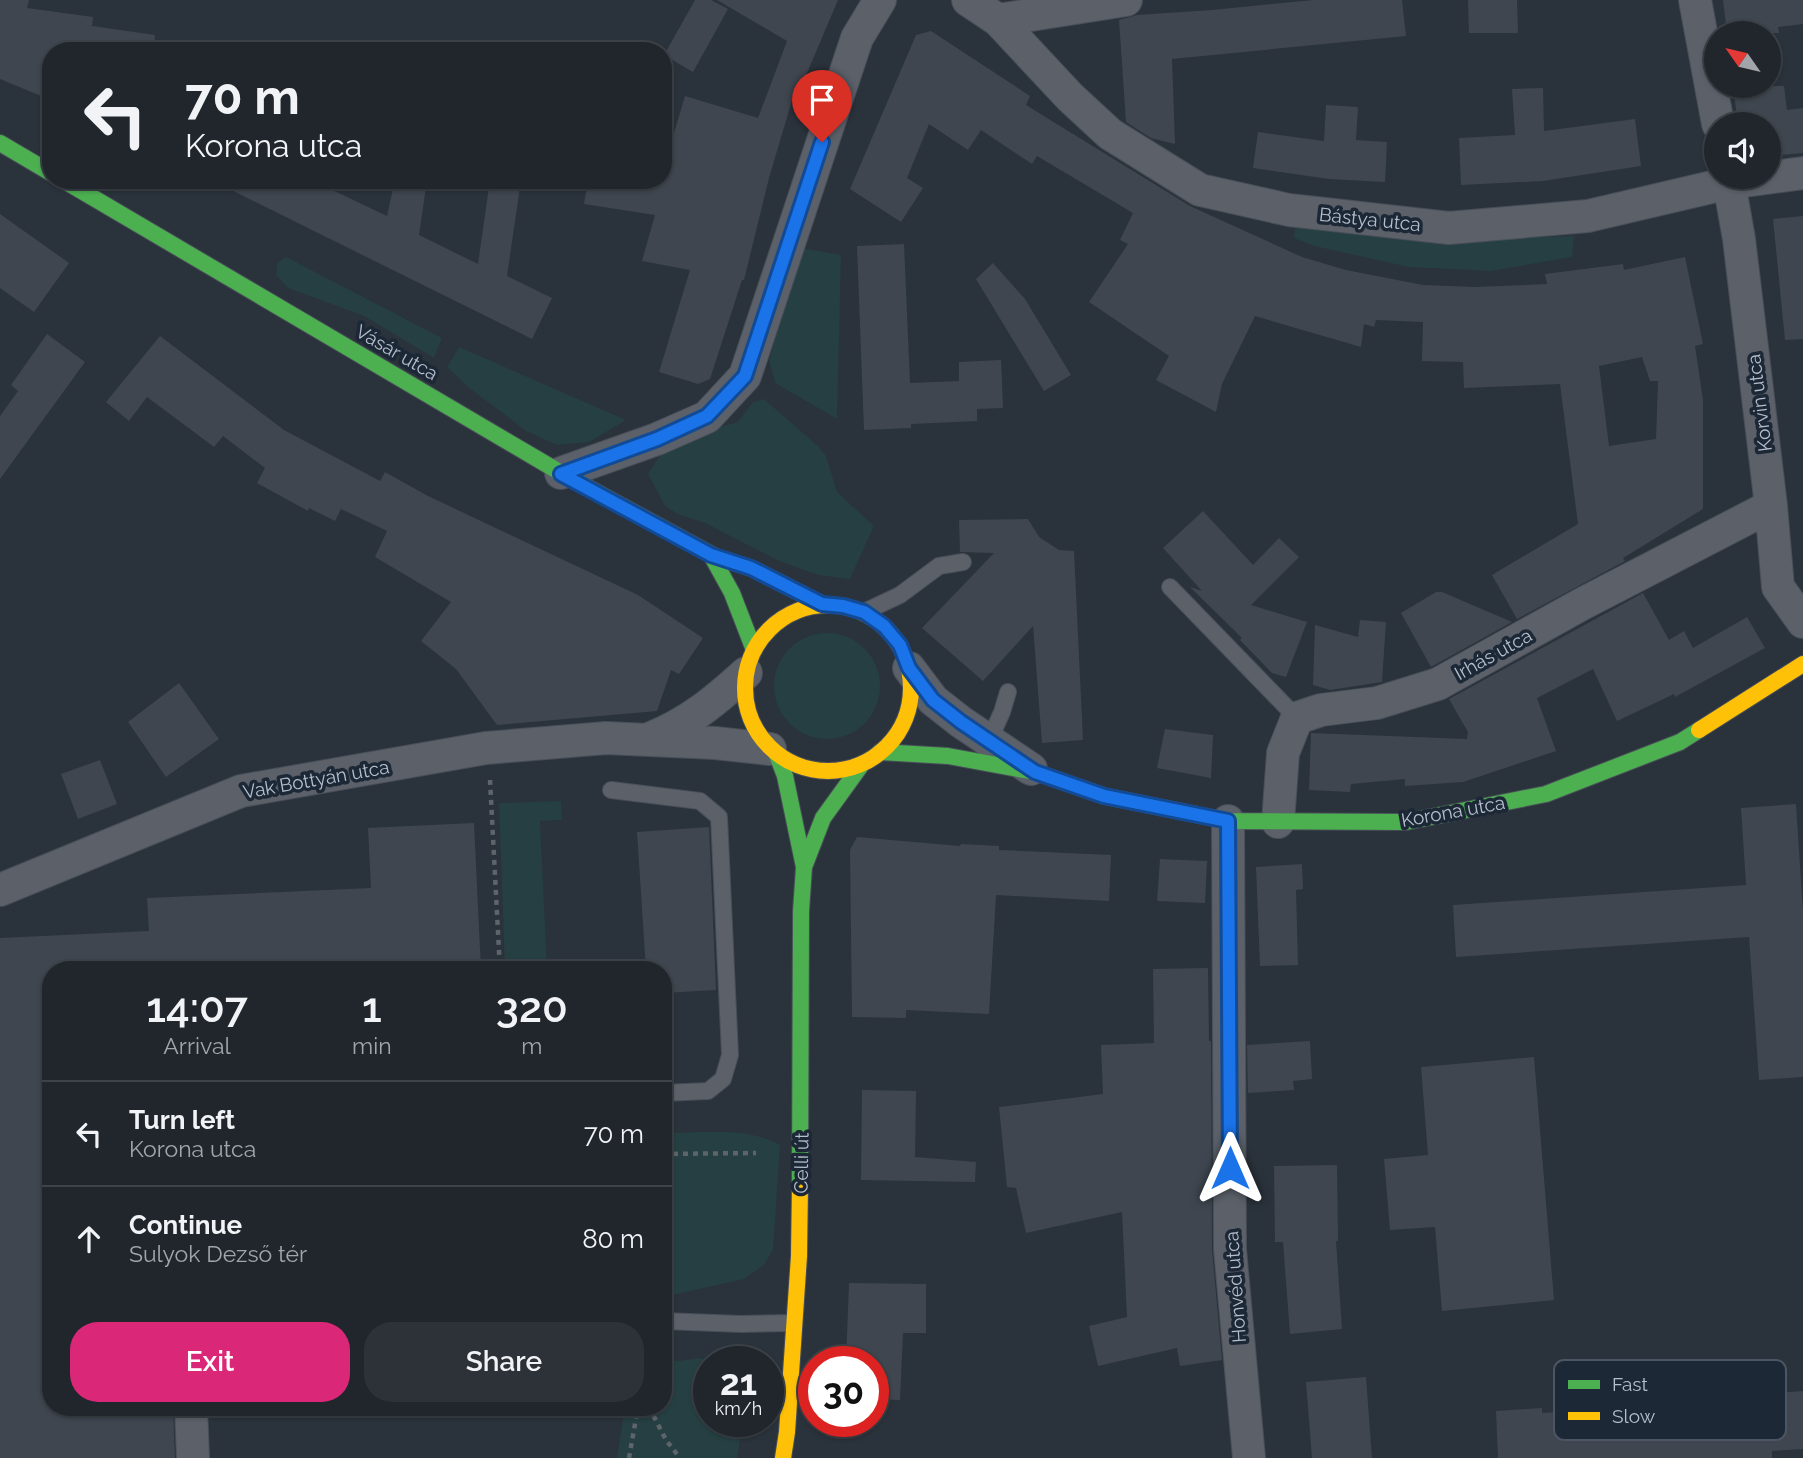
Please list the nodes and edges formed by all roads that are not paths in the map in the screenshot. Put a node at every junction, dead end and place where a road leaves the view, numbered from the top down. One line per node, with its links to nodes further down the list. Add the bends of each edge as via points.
1 (880, 0): 15 (street, via 857,38 745,376 707,416)
2 (968, 0): 6 (street, Bástya utca)
3 (1126, 0): 5 (street)
4 (1695, 0): 7 (street)
5 (1080, 3): 6 (street)
6 (998, 20): 12 (street, Bástya utca, via 1110,134 1200,190 1289,210 1449,228 1588,216)
7 (1716, 112)
8 (0, 143): 9 (street)
9 (42, 168)
10 (1803, 173): 11 (street, Bástya utca)
11 (1781, 175)
12 (1704, 186)
13 (79, 189): 15 (street, Vásár utca)
14 (1730, 189): 16 (street, Korvin utca)
15 (561, 474): 17 (street, Vásár utca)
16 (1771, 506): 22 (street, Korvin utca, via 1779,587); 27 (street, Irhás utca, via 1438,684 1377,703)
17 (711, 555): 20 (street, Vásár utca, via 751,568); 23 (street, via 732,593)
18 (963, 562): 21 (lane, via 939,566 900,595)
19 (1170, 587): 27 (lane)
20 (822, 604): 21 (street); 23 (street, via 782,618 766,632)
21 (864, 612): 25 (street, via 900,645)
22 (1803, 622)
23 (750, 661): 28 (street, Vak Bottyán utca, via 710,706); 30 (street, via 745,692 748,710)
24 (1803, 664): 36 (street, Korona utca, via 1680,742 1546,794 1406,822)
25 (909, 668): 29 (street, Korona utca, via 933,700); 31 (street, via 911,699 901,728)
26 (1008, 692): 29 (lane)
27 (1297, 718): 36 (street, via 1283,753)
28 (649, 739): 30 (street, Vak Bottyán utca); 38 (street, Vak Bottyán utca, via 486,748 241,791)
29 (989, 741): 33 (street, Korona utca)
30 (773, 752): 32 (street, via 820,771); 37 (street, Celli út, via 785,776)
31 (880, 752): 32 (street); 33 (street, Korona utca, via 948,756)
32 (862, 764): 37 (street, Celli út, via 823,818)
33 (1035, 772): 35 (street, Korona utca, via 1104,796)
34 (611, 790): 39 (lane, via 700,801 719,817 730,1055 723,1079 708,1091)
35 (1228, 821): 36 (street, Korona utca); 45 (street, Honvéd utca, via 1230,1249)
36 (1278, 822)
37 (804, 867): 41 (street, Celli út, via 802,1126)
38 (0, 890)
39 (672, 1093)
40 (672, 1321): 41 (lane)
41 (794, 1323): 44 (street, Celli út)
42 (191, 1416): 43 (street)
43 (193, 1458)
44 (783, 1458)
45 (1249, 1458)

